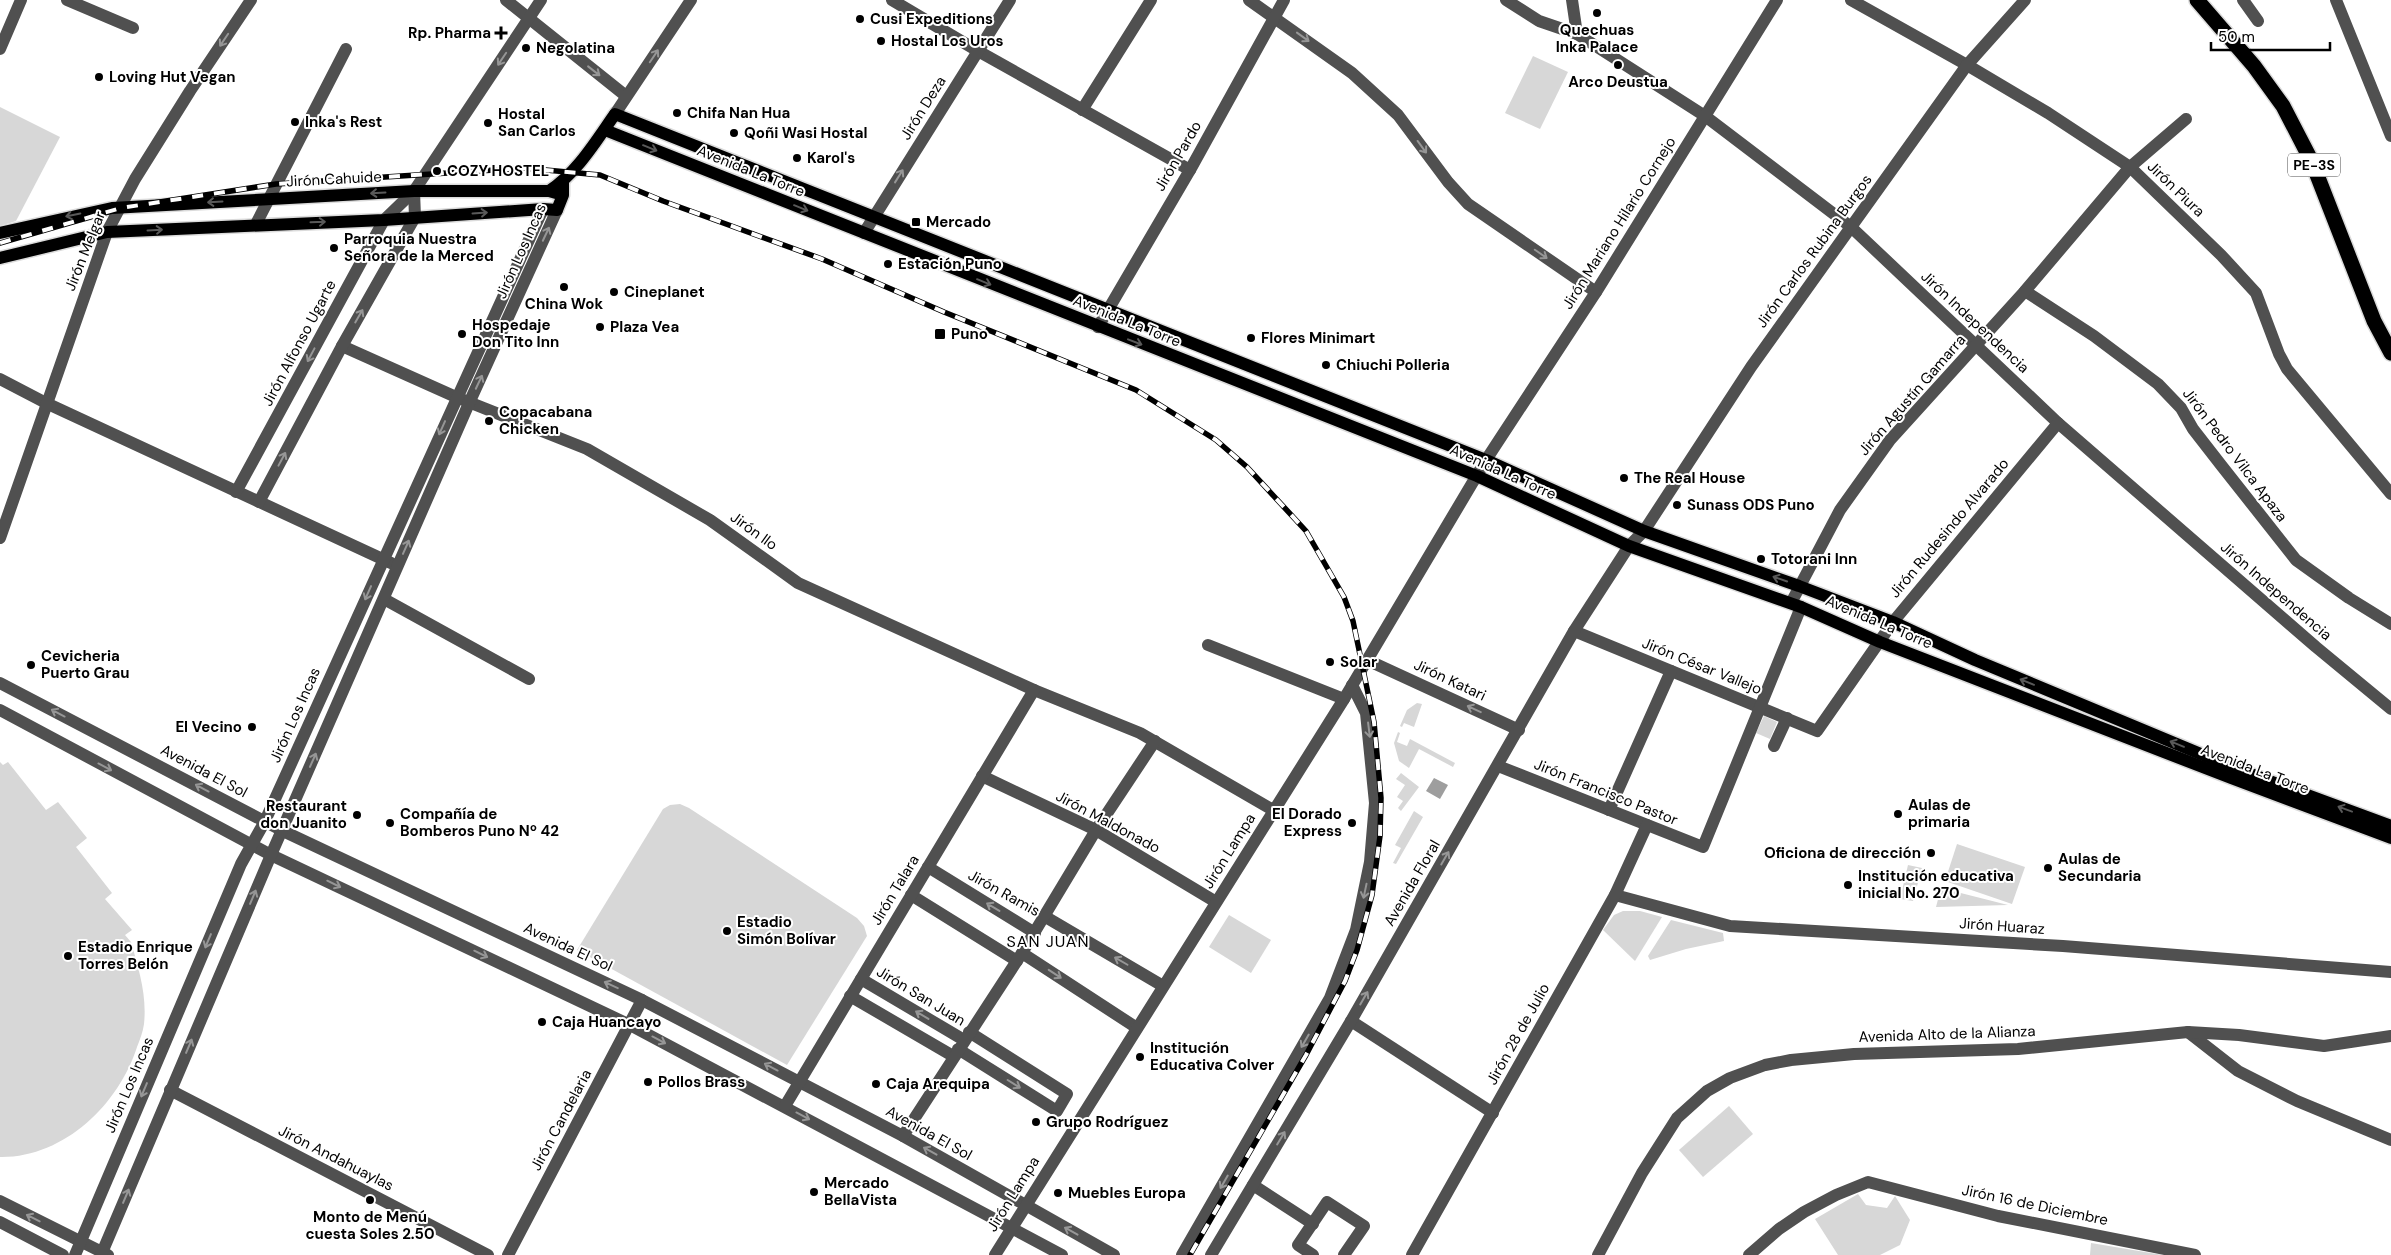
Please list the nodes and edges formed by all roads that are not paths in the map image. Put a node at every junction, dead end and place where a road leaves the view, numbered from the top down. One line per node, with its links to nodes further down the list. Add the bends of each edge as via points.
1 (21, 0): 25 (street)
2 (68, 0): 23 (street)
3 (251, 0): 43 (street, Jirón Melgar, one-way to 43, via 190,91)
4 (506, 0): 21 (street)
5 (541, 0): 21 (street, Jirón Alfonso Ugarte)
6 (692, 0): 29 (street, one-way to 6)
7 (892, 0): 27 (street)
8 (1010, 0): 27 (street, Jirón Deza)
9 (1151, 0): 30 (street)
10 (1249, 0): 20 (street)
11 (1284, 0): 20 (street, Jirón Pardo)
12 (1506, 0): 24 (street, Jirón Independencia, via 1539,21)
13 (1572, 0): 24 (street)
14 (1777, 0): 32 (street, Jirón Mariano Hilario Cornejo)
15 (1852, 0): 28 (street, Jirón Piura)
16 (2025, 0): 28 (street, Jirón Carlos Rubina Burgos)
17 (2197, 0): 61 (highway, PE-3S, via 2254,66 2283,106 2312,162 2374,321)
18 (2243, 0): 22 (street)
19 (2336, 0): 35 (street)
20 (1274, 17): 37 (street, Jirón Pardo); 56 (street, one-way to 56, via 1352,73 1398,115 1468,204)
21 (529, 18): 29 (street, one-way to 29); 39 (street, Jirón Alfonso Ugarte, one-way to 39)
22 (2258, 20)
23 (133, 28)
24 (1577, 34): 32 (street, Jirón Independencia)
25 (0, 48)
26 (346, 49): 42 (street)
27 (978, 51): 30 (street); 47 (street, Jirón Deza, one-way to 27)
28 (1967, 65): 36 (street, Jirón Piura); 50 (street, Jirón Carlos Rubina Burgos)
29 (626, 96): 31 (street)
30 (1082, 110): 37 (street)
31 (615, 114): 34 (main road); 47 (main road, Avenida La Torre)
32 (1705, 116): 50 (street, Jirón Independencia); 56 (street, Jirón Mariano Hilario Cornejo)
33 (2186, 119): 36 (street, Jirón Agustín Gamarra)
34 (605, 130): 38 (main road); 53 (main road, Avenida La Torre, one-way to 53)
35 (2391, 136)
36 (2130, 167): 55 (street, Jirón Agustín Gamarra); 70 (street, Jirón Piura, via 2256,293 2287,369)
37 (1190, 170): 57 (street, Jirón Pardo)
38 (563, 182): 40 (main road); 41 (main road)
39 (414, 191): 40 (main road, Jirón Cahuide); 42 (main road, Jirón Cahuide, one-way to 42); 46 (street); 48 (street, Jirón Alfonso Ugarte)
40 (549, 191): 41 (main road, Jirón Cahuide); 44 (main road, Jirón Los Incas)
41 (563, 195): 45 (main road, Jirón Los Incas)
42 (268, 199): 43 (main road, Jirón Cahuide, one-way to 43); 49 (street)
43 (120, 208): 51 (main road, Jirón Cahuide, one-way to 51, via 100,209); 52 (street, Jirón Melgar)
44 (543, 209): 45 (main road); 46 (main road, one-way to 44); 63 (street, Jirón Los Incas)
45 (557, 210): 64 (street, Jirón Los Incas, one-way to 45)
46 (415, 217): 48 (main road); 59 (street, one-way to 46)
47 (873, 217): 53 (street, Jirón Deza); 57 (main road, Avenida La Torre)
48 (384, 220): 49 (main road, one-way to 48); 69 (street, Jirón Alfonso Ugarte, one-way to 69)
49 (256, 224): 52 (main road, one-way to 49)
50 (1851, 227): 60 (street, Jirón Independencia); 72 (street, Jirón Carlos Rubina Burgos, via 1751,367)
51 (0, 232)
52 (107, 232): 54 (main road); 65 (street, Jirón Melgar)
53 (864, 233): 58 (main road, Avenida La Torre, one-way to 58)
54 (0, 258)
55 (2025, 291): 60 (street, Jirón Agustín Gamarra); 81 (street, Jirón Pedro Vilca Apaza, via 2101,341 2158,384 2181,408 2210,451 2296,560)
56 (1596, 292): 67 (street, Jirón Mariano Hilario Cornejo)
57 (1107, 311): 58 (street, Jirón Pardo); 67 (main road, Avenida La Torre)
58 (1098, 327): 68 (main road, Avenida La Torre, one-way to 68)
59 (342, 346): 63 (street, Jirón Ilo); 71 (street, one-way to 59)
60 (1976, 346): 66 (street, Jirón Independencia); 77 (street, Jirón Agustín Gamarra, via 1872,464 1840,510)
61 (2391, 353)
62 (0, 379): 65 (street)
63 (456, 397): 64 (street, Jirón Ilo); 75 (street, Jirón Los Incas, one-way to 75)
64 (470, 401): 76 (street, Jirón Los Incas, one-way to 64); 90 (street, Jirón Ilo, via 587,449 710,520 798,583)
65 (46, 403): 69 (street); 73 (street, Jirón Melgar)
66 (2058, 423): 80 (street, Jirón Rudesindo Alvarado); 93 (street, Jirón Independencia, via 2316,648)
67 (1486, 460): 68 (street, Jirón Lampa); 72 (main road, Avenida La Torre)
68 (1477, 476): 74 (main road, Avenida La Torre); 85 (street, Jirón Lampa)
69 (236, 492): 71 (street)
70 (2391, 494)
71 (259, 502): 75 (street)
72 (1644, 531): 74 (street, Avenida Floral); 77 (main road, Avenida La Torre, one-way to 72)
73 (0, 538)
74 (1629, 546): 79 (main road, Avenida La Torre); 82 (street, Avenida Floral)
75 (383, 560): 76 (street); 104 (street, Jirón Los Incas, one-way to 104)
76 (398, 566): 78 (street, Jirón Los Incas)
77 (1799, 586): 79 (street, Jirón Agustín Gamarra); 80 (main road, Avenida La Torre)
78 (384, 599): 87 (street); 108 (street, Jirón Los Incas, one-way to 78)
79 (1796, 605): 83 (main road, Avenida La Torre); 92 (street)
80 (1893, 622): 83 (street, Jirón Rudesindo Alvarado); 106 (main road, Avenida La Torre, one-way to 80, via 2232,767 1975,660)
81 (2391, 624)
82 (1574, 631): 86 (street, Jirón César Vallejo); 96 (street, Avenida Floral)
83 (1880, 642): 97 (street, Jirón Rudesindo Alvarado); 109 (main road, Avenida La Torre)
84 (1208, 645): 91 (street)
85 (1367, 660): 89 (street, Jirón Lampa); 96 (street, Jirón Katari, one-way to 85)
86 (1671, 671): 92 (street, Jirón César Vallejo); 103 (street)
87 (529, 679)
88 (0, 683): 104 (street, Avenida El Sol, one-way to 88)
89 (1352, 685): 91 (street, Jirón Lampa); 151 (street, Avenida Floral, one-way to 151, via 1366,712 1375,803 1370,862 1356,930 1330,998)
90 (1034, 690): 98 (street, Jirón Ilo); 101 (street, Jirón Talara)
91 (1344, 699): 102 (street, Jirón Lampa)
92 (1760, 707): 95 (street, Jirón César Vallejo); 105 (street, Jirón Francisco Pastor, via 1703,847)
93 (2391, 709)
94 (0, 710): 110 (street, one-way to 110)
95 (1787, 718): 97 (street, Jirón César Vallejo); 99 (street)
96 (1518, 730): 100 (street, Avenida Floral)
97 (1817, 731)
98 (1155, 741): 102 (street, Jirón Ilo); 107 (street)
99 (1774, 746)
100 (1498, 766): 103 (street, Jirón Francisco Pastor); 124 (street, Avenida Floral, one-way to 100)
101 (982, 776): 107 (street, Jirón Maldonado); 112 (street, Jirón Talara)
102 (1273, 810): 115 (street, Jirón Lampa)
103 (1609, 810): 105 (street, Jirón Francisco Pastor)
104 (265, 822): 108 (street, Avenida El Sol); 110 (street, Jirón Los Incas)
105 (1647, 825): 114 (street, Jirón 28 de Julio)
106 (2391, 826)
107 (1096, 830): 115 (street, Jirón Maldonado); 116 (street)
108 (282, 831): 111 (street, Jirón Los Incas); 123 (street, Avenida El Sol, one-way to 108)
109 (2391, 838)
110 (252, 844): 111 (street); 142 (street, Jirón Los Incas, one-way to 142)
111 (271, 855): 125 (street, one-way to 125); 131 (street, Jirón Los Incas, one-way to 111)
112 (928, 868): 113 (street, Jirón Talara); 117 (street, Jirón Ramis, one-way to 112)
113 (911, 895): 118 (street); 120 (street, Jirón Talara)
114 (1615, 895): 119 (street, Jirón Huaraz, via 1730,926 2063,946); 133 (street, Jirón 28 de Julio)
115 (1216, 902): 121 (street, Jirón Lampa)
116 (1044, 916): 117 (street, Jirón Ramis); 121 (street, Jirón Ramis, one-way to 116)
117 (1034, 933): 118 (street)
118 (1020, 957): 126 (street, one-way to 126); 129 (street)
119 (2391, 972)
120 (861, 979): 122 (street, Jirón Talara); 129 (street, Jirón San Juan, one-way to 120)
121 (1163, 986): 126 (street, Jirón Lampa)
122 (850, 996): 129 (street, Jirón San Juan); 130 (street, Jirón Talara)
123 (642, 1000): 125 (street, Jirón Candelaria); 130 (street, Avenida El Sol, one-way to 123)
124 (1351, 1021): 133 (street); 136 (street, Avenida Floral, one-way to 124)
125 (630, 1025): 132 (street, one-way to 132); 147 (street, Jirón Candelaria)
126 (1137, 1028): 138 (street, Jirón Lampa)
127 (2188, 1032): 128 (street, Avenida Alto de la Alianza, via 2324,1046); 135 (street, via 2238,1071 2297,1101); 156 (street, Avenida Alto de la Alianza, via 2018,1049 1817,1057 1746,1071 1707,1091 1677,1118 1642,1173)
128 (2391, 1036)
129 (961, 1044): 129 (street, Jirón San Juan, one-way to 129, via 1057,1111 1067,1094); 134 (street)
130 (798, 1082): 132 (street, Jirón Talara); 134 (street, Avenida El Sol)
131 (170, 1090): 143 (street, Jirón Los Incas, one-way to 131); 146 (street, Jirón Andahuaylas)
132 (785, 1106): 141 (street, one-way to 141)
133 (1493, 1112): 155 (street, Jirón 28 de Julio)
134 (903, 1136): 138 (street, Avenida El Sol, one-way to 134)
135 (2391, 1140)
136 (1253, 1185): 140 (street); 152 (street, Avenida Floral)
137 (0, 1201): 142 (street, one-way to 137)
138 (1025, 1205): 141 (street, Jirón Lampa); 150 (street, Avenida El Sol, one-way to 138)
139 (0, 1222): 144 (street)
140 (1313, 1224): 153 (street, via 1298,1245); 154 (street, via 1327,1202 1364,1226)
141 (1011, 1227): 148 (street, Jirón Lampa); 149 (street)
142 (79, 1241): 143 (street); 145 (street, Jirón Los Incas)
143 (104, 1254)
144 (63, 1255)
145 (75, 1255)
146 (488, 1255)
147 (508, 1255)
148 (994, 1255)
149 (1062, 1255)
150 (1114, 1255)
151 (1182, 1255)
152 (1211, 1255)
153 (1313, 1255)
154 (1344, 1255)
155 (1412, 1255)
156 (1598, 1255)
157 (1749, 1255): 158 (street, Jirón 16 de Diciembre, via 1779,1229 1810,1209 1868,1182 1998,1216)
158 (2195, 1255)

